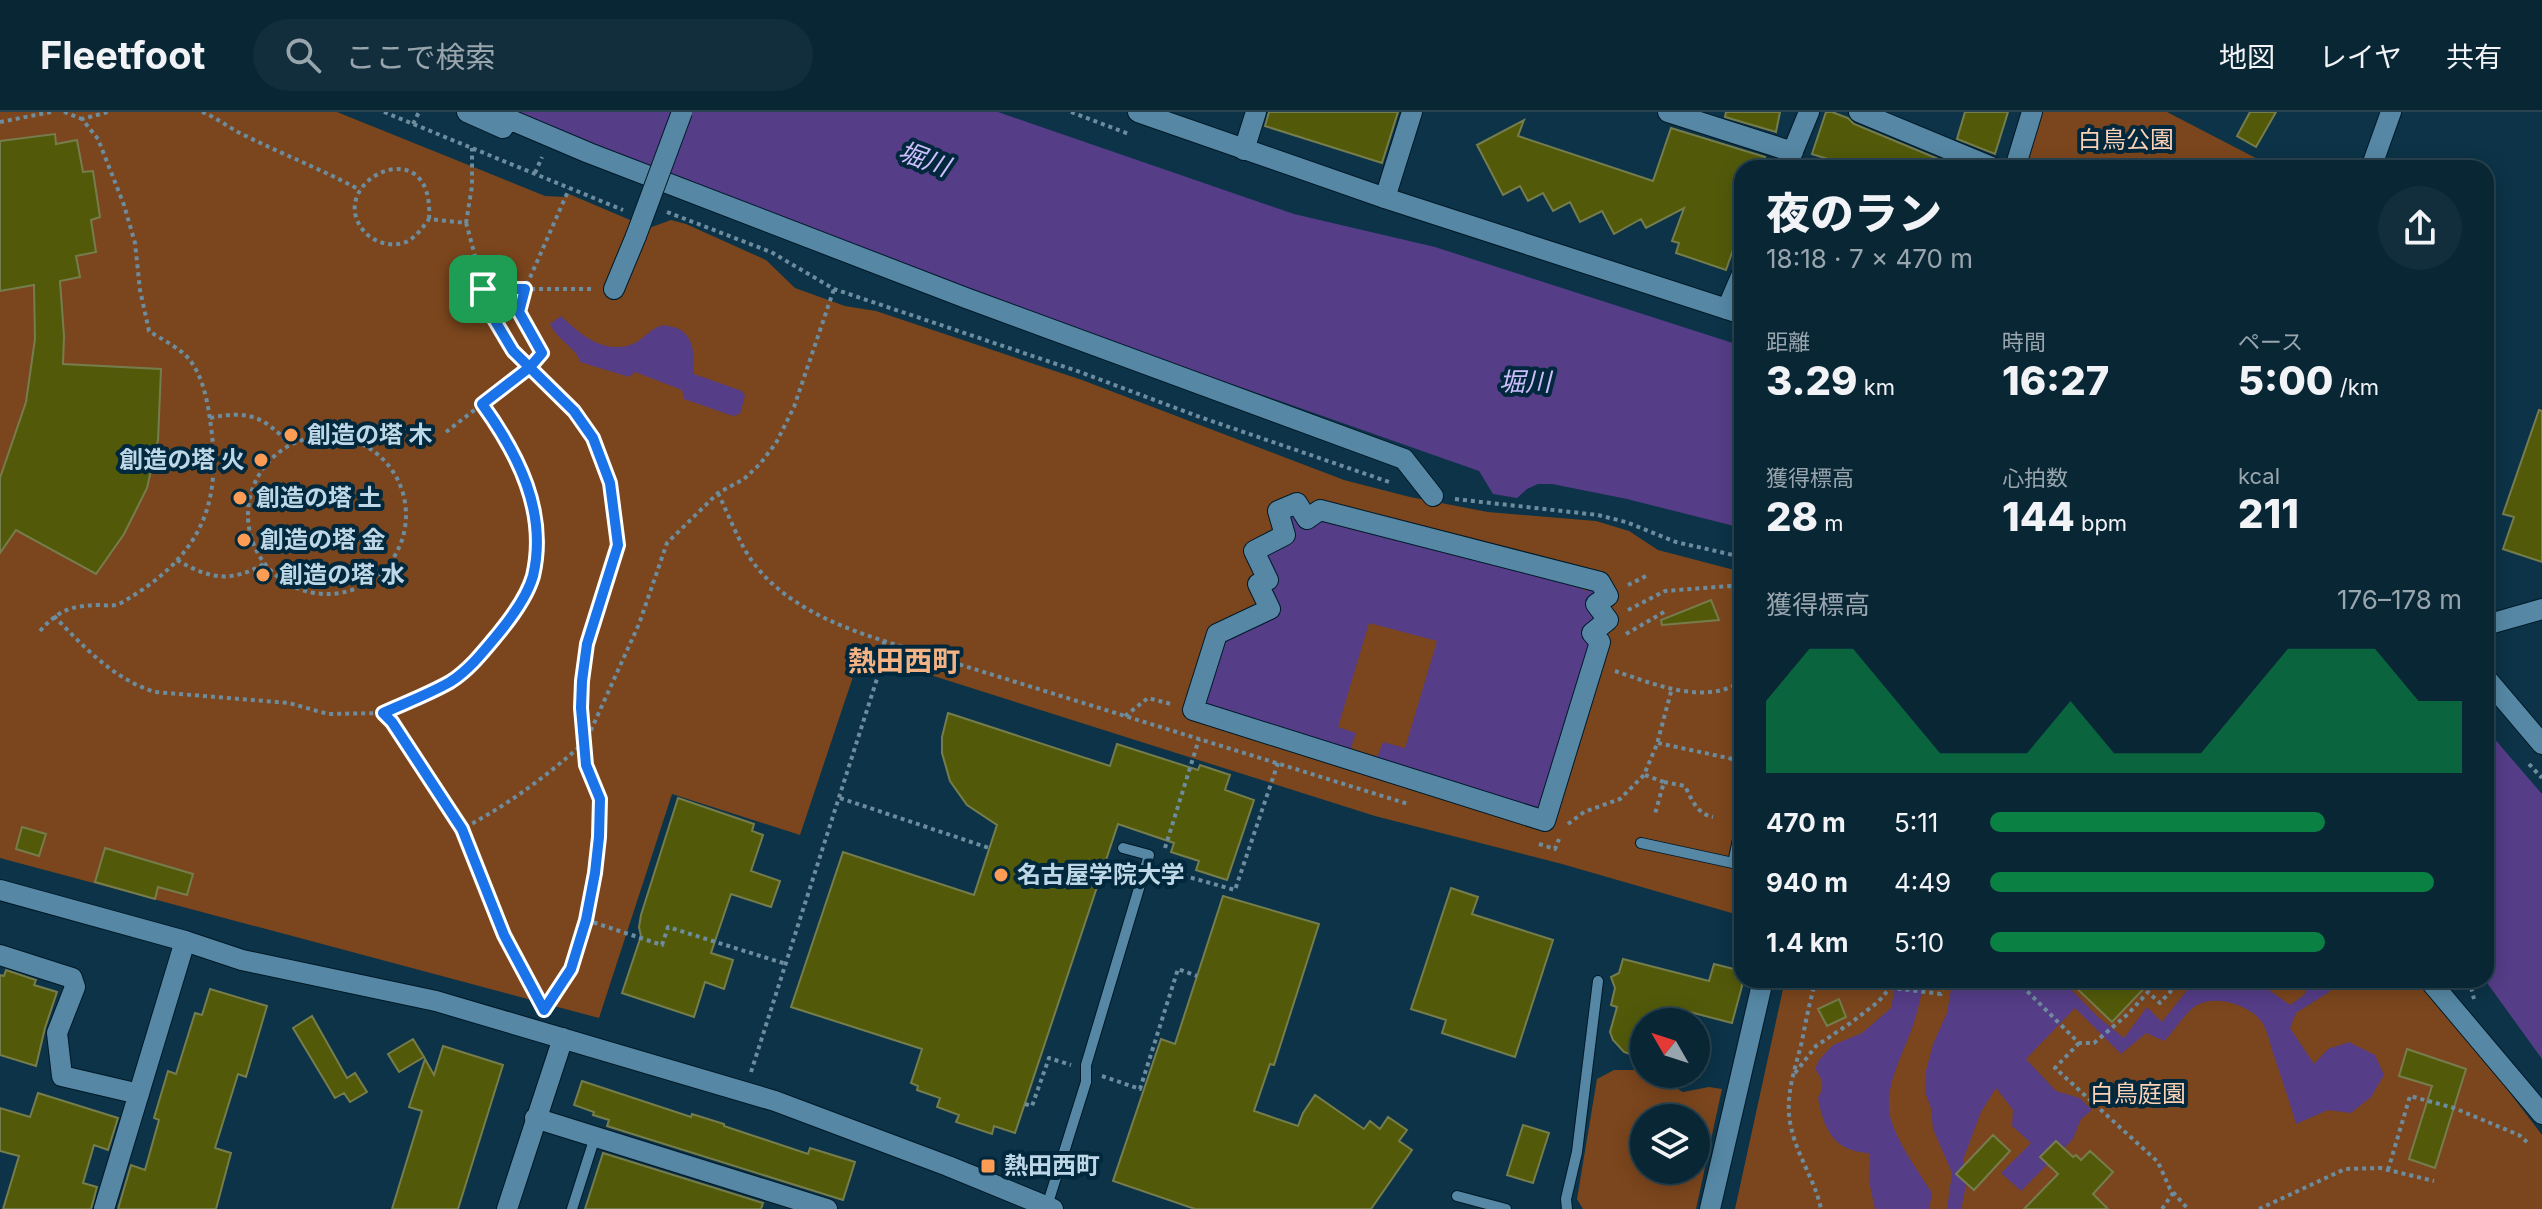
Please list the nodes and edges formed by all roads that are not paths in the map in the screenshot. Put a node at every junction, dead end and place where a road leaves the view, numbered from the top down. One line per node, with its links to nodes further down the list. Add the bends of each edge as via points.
1 (467, 112): 18 (street, via 634,181)
2 (492, 112): 18 (street)
3 (682, 112): 20 (street, bridge)
4 (1138, 112): 13 (street)
5 (1256, 112): 13 (street)
6 (1412, 112): 19 (street)
7 (1668, 112): 12 (street)
8 (1809, 112): 14 (street)
9 (1859, 112): 15 (street)
10 (2032, 112): 16 (street)
11 (2391, 112): 17 (street)
12 (1701, 117): 14 (street)
13 (1244, 150): 19 (street)
14 (1789, 160)
15 (1975, 160)
16 (2017, 160)
17 (2374, 160)
18 (645, 175): 22 (street, via 1404,459)
19 (1385, 198): 21 (street)
20 (614, 289)
21 (1734, 311)
22 (1433, 496)
23 (2542, 609): 25 (street)
24 (1608, 620): 24 (street, via 1596,604 1608,596 1600,582 1320,510 1307,519 1297,503 1278,511 1285,535 1254,551 1268,580 1258,584 1270,609 1217,634 1193,710 1545,821 1600,642 1592,633)
25 (2494, 623)
26 (2494, 687): 27 (street)
27 (2542, 744)
28 (1641, 843): 30 (lane)
29 (1123, 848): 43 (lane, via 1149,855 1147,865)
30 (1734, 860)
31 (0, 890): 32 (street)
32 (185, 941): 37 (street, via 242,960 436,1001); 38 (street)
33 (0, 955): 38 (street, via 72,978 75,987 57,1033 62,1076)
34 (1598, 981): 49 (lane)
35 (1761, 988): 50 (street)
36 (2436, 988): 39 (street)
37 (563, 1038): 40 (street); 43 (street, via 775,1101)
38 (139, 1094): 44 (street)
39 (2542, 1114)
40 (535, 1118): 41 (street); 45 (street)
41 (595, 1137): 46 (lane); 47 (street)
42 (1457, 1196): 48 (lane)
43 (1050, 1208)
44 (104, 1209)
45 (507, 1209)
46 (572, 1209)
47 (827, 1209)
48 (1506, 1209)
49 (1567, 1209)
50 (1710, 1209)

